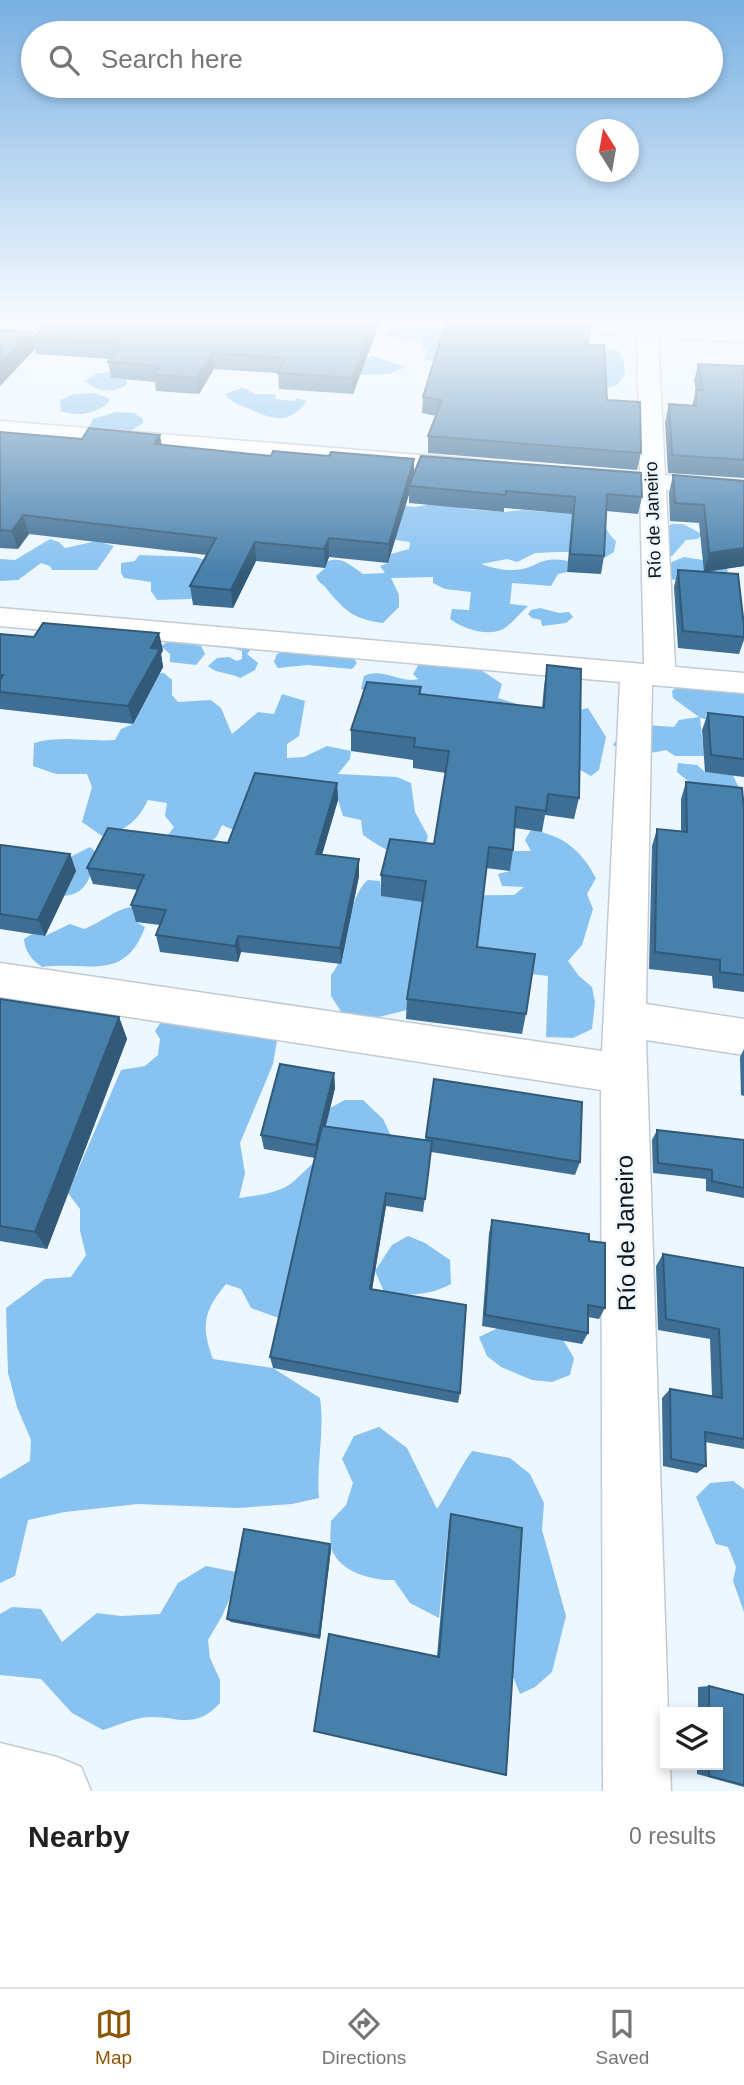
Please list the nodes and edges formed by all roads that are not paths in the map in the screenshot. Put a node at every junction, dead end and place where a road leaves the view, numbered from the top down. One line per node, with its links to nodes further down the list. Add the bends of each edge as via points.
1 (649, 406): 5 (street, Río de Janeiro)
2 (0, 428): 3 (street)
3 (487, 468)
4 (569, 474): 5 (street)
5 (651, 481): 6 (street); 8 (street, Río de Janeiro)
6 (744, 489)
7 (0, 617): 8 (street)
8 (648, 676): 9 (street); 11 (street, Río de Janeiro)
9 (744, 683)
10 (0, 980): 13 (street)
11 (624, 1019): 12 (street); 13 (street, Río de Janeiro)
12 (744, 1037)
13 (623, 1074): 16 (street, Río de Janeiro)
14 (0, 1777): 15 (street)
15 (57, 1791)
16 (636, 1791)

